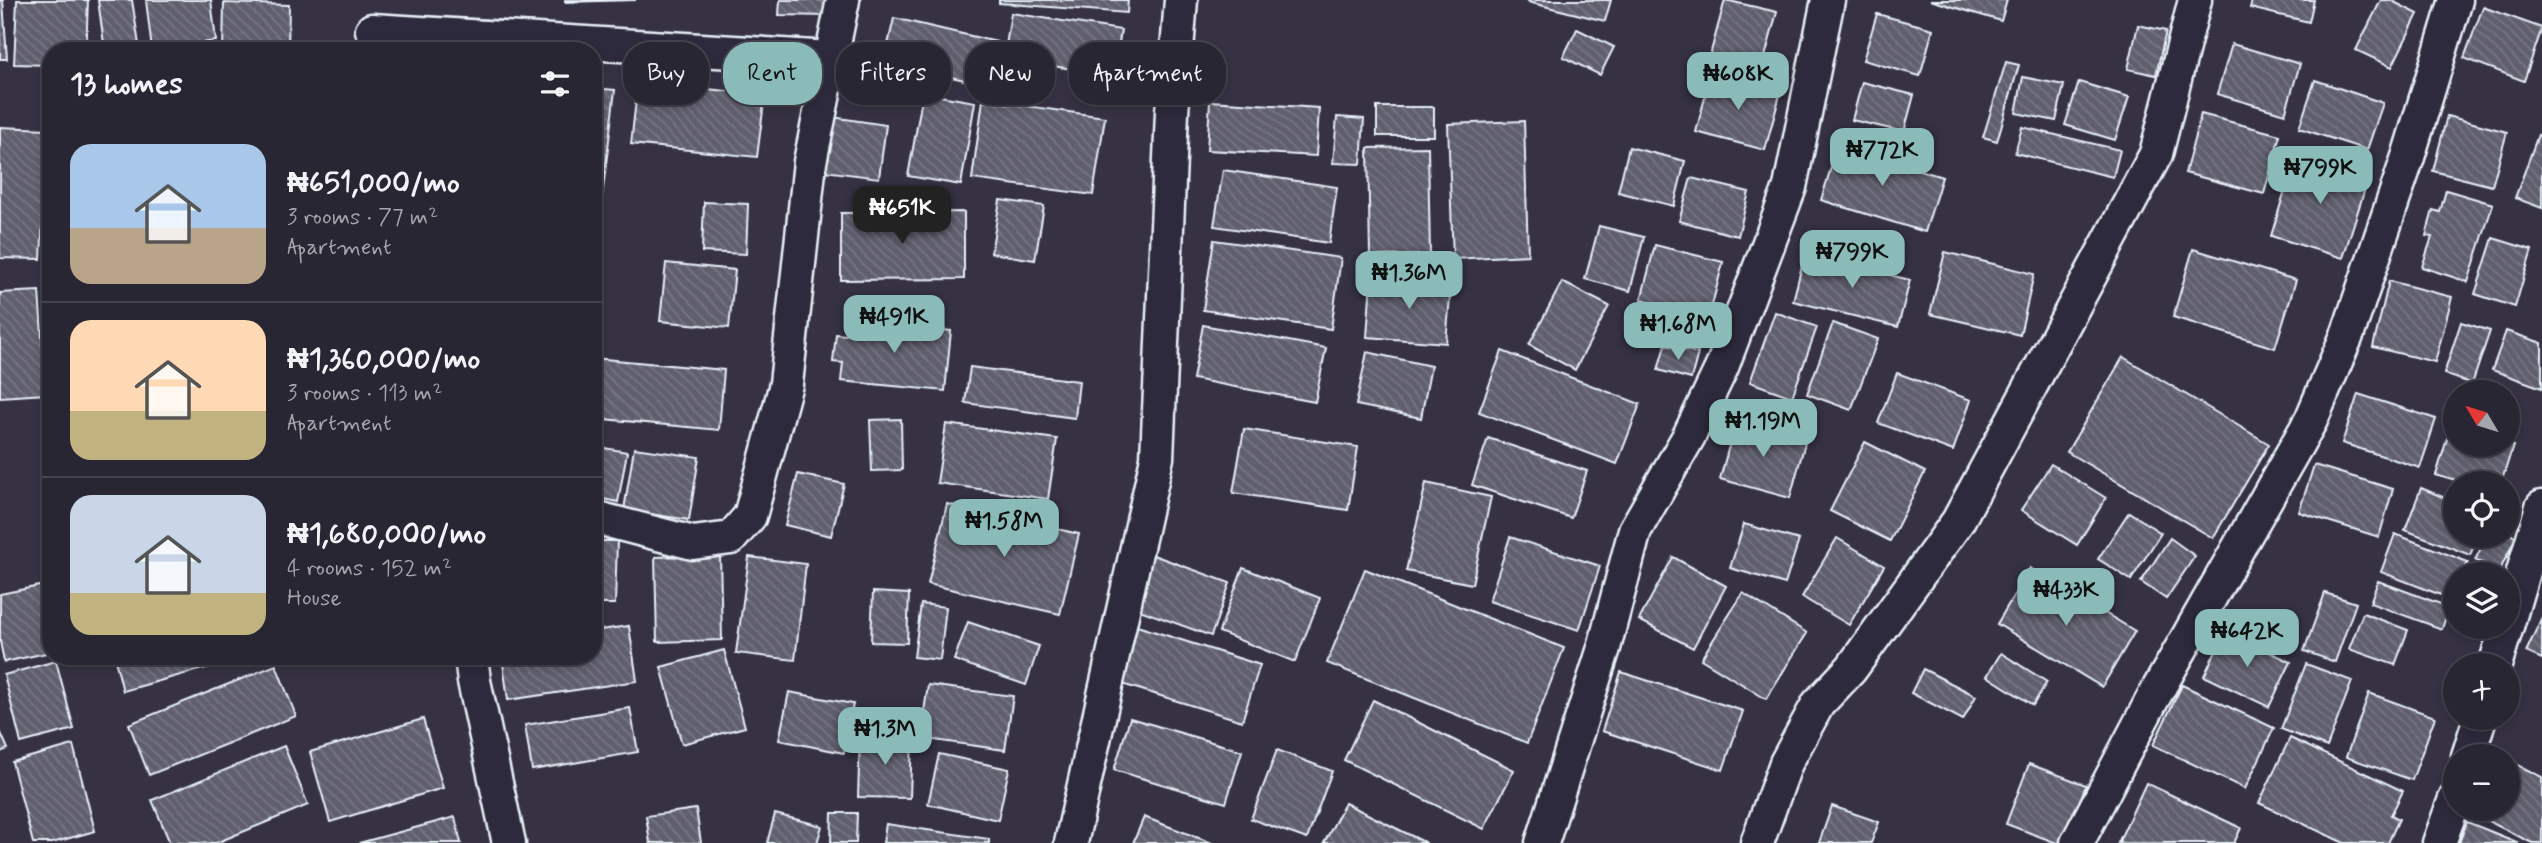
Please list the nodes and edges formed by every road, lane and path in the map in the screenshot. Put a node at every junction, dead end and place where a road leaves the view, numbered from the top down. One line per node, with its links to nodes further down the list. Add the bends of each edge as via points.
1 (843, 0): 9 (street)
2 (1181, 0): 17 (street, via 1168,177 1157,458)
3 (1828, 0): 18 (street, via 1790,187 1722,367 1689,436 1634,530 1604,648)
4 (2195, 0): 19 (street, via 2156,154 1958,521 1850,669 1818,704 1786,763)
5 (2456, 0): 20 (street, via 2352,320 2311,420 2152,700)
6 (372, 30): 7 (street)
7 (569, 42)
8 (602, 44): 9 (street)
9 (831, 58): 11 (street, via 810,162 786,384 750,516 731,538 693,543)
10 (2542, 508): 12 (street)
11 (602, 519)
12 (2531, 583): 13 (street)
13 (2520, 602)
14 (472, 665): 16 (street)
15 (2448, 821): 21 (street)
16 (509, 843)
17 (1071, 843)
18 (1542, 843)
19 (1757, 843)
20 (2077, 843)
21 (2440, 843)

